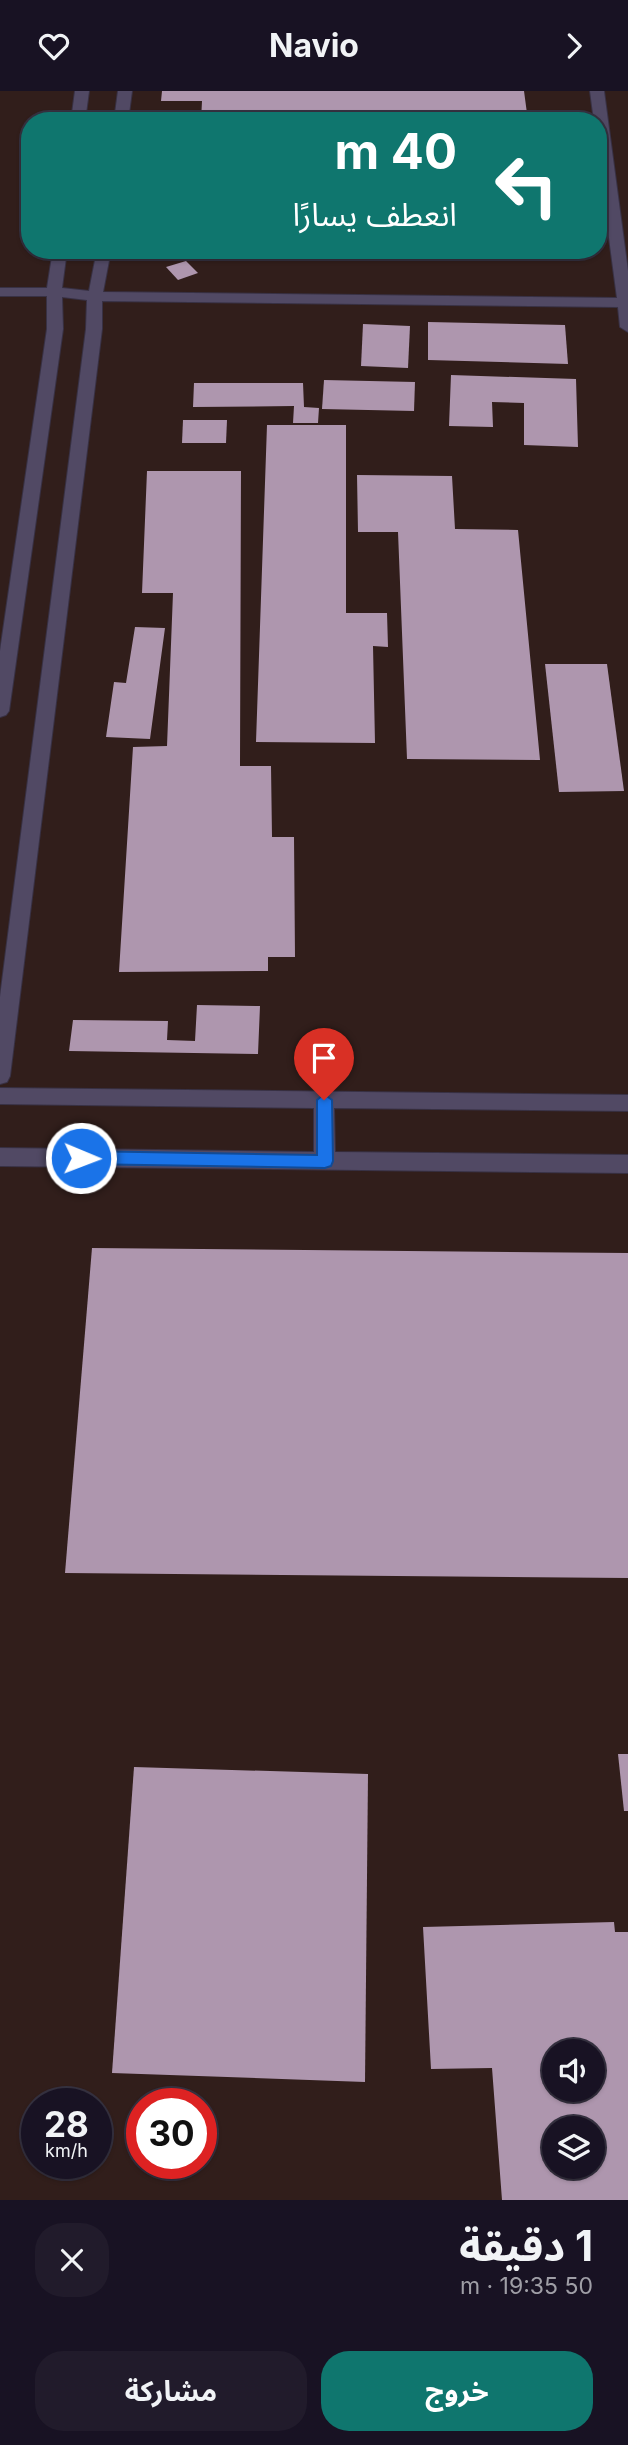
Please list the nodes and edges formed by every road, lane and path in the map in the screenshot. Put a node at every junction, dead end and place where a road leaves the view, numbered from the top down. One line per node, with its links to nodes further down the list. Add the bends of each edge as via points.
1 (82, 91): 4 (street)
2 (125, 91): 5 (street)
3 (597, 91): 6 (street)
4 (79, 112)
5 (122, 112)
6 (600, 112)
7 (607, 165): 9 (street)
8 (607, 224): 9 (street)
9 (615, 224): 15 (street)
10 (59, 259): 13 (street)
11 (102, 259): 14 (street)
12 (0, 292): 13 (street)
13 (54, 292): 14 (street); 17 (street, via 54,329)
14 (95, 296): 15 (street); 18 (street)
15 (627, 303): 16 (street)
16 (628, 327)
17 (0, 711)
18 (0, 1076)
19 (0, 1097): 20 (street)
20 (324, 1100): 21 (street); 23 (street)
21 (628, 1103)
22 (0, 1157): 23 (street)
23 (325, 1161): 24 (street)
24 (628, 1164)

